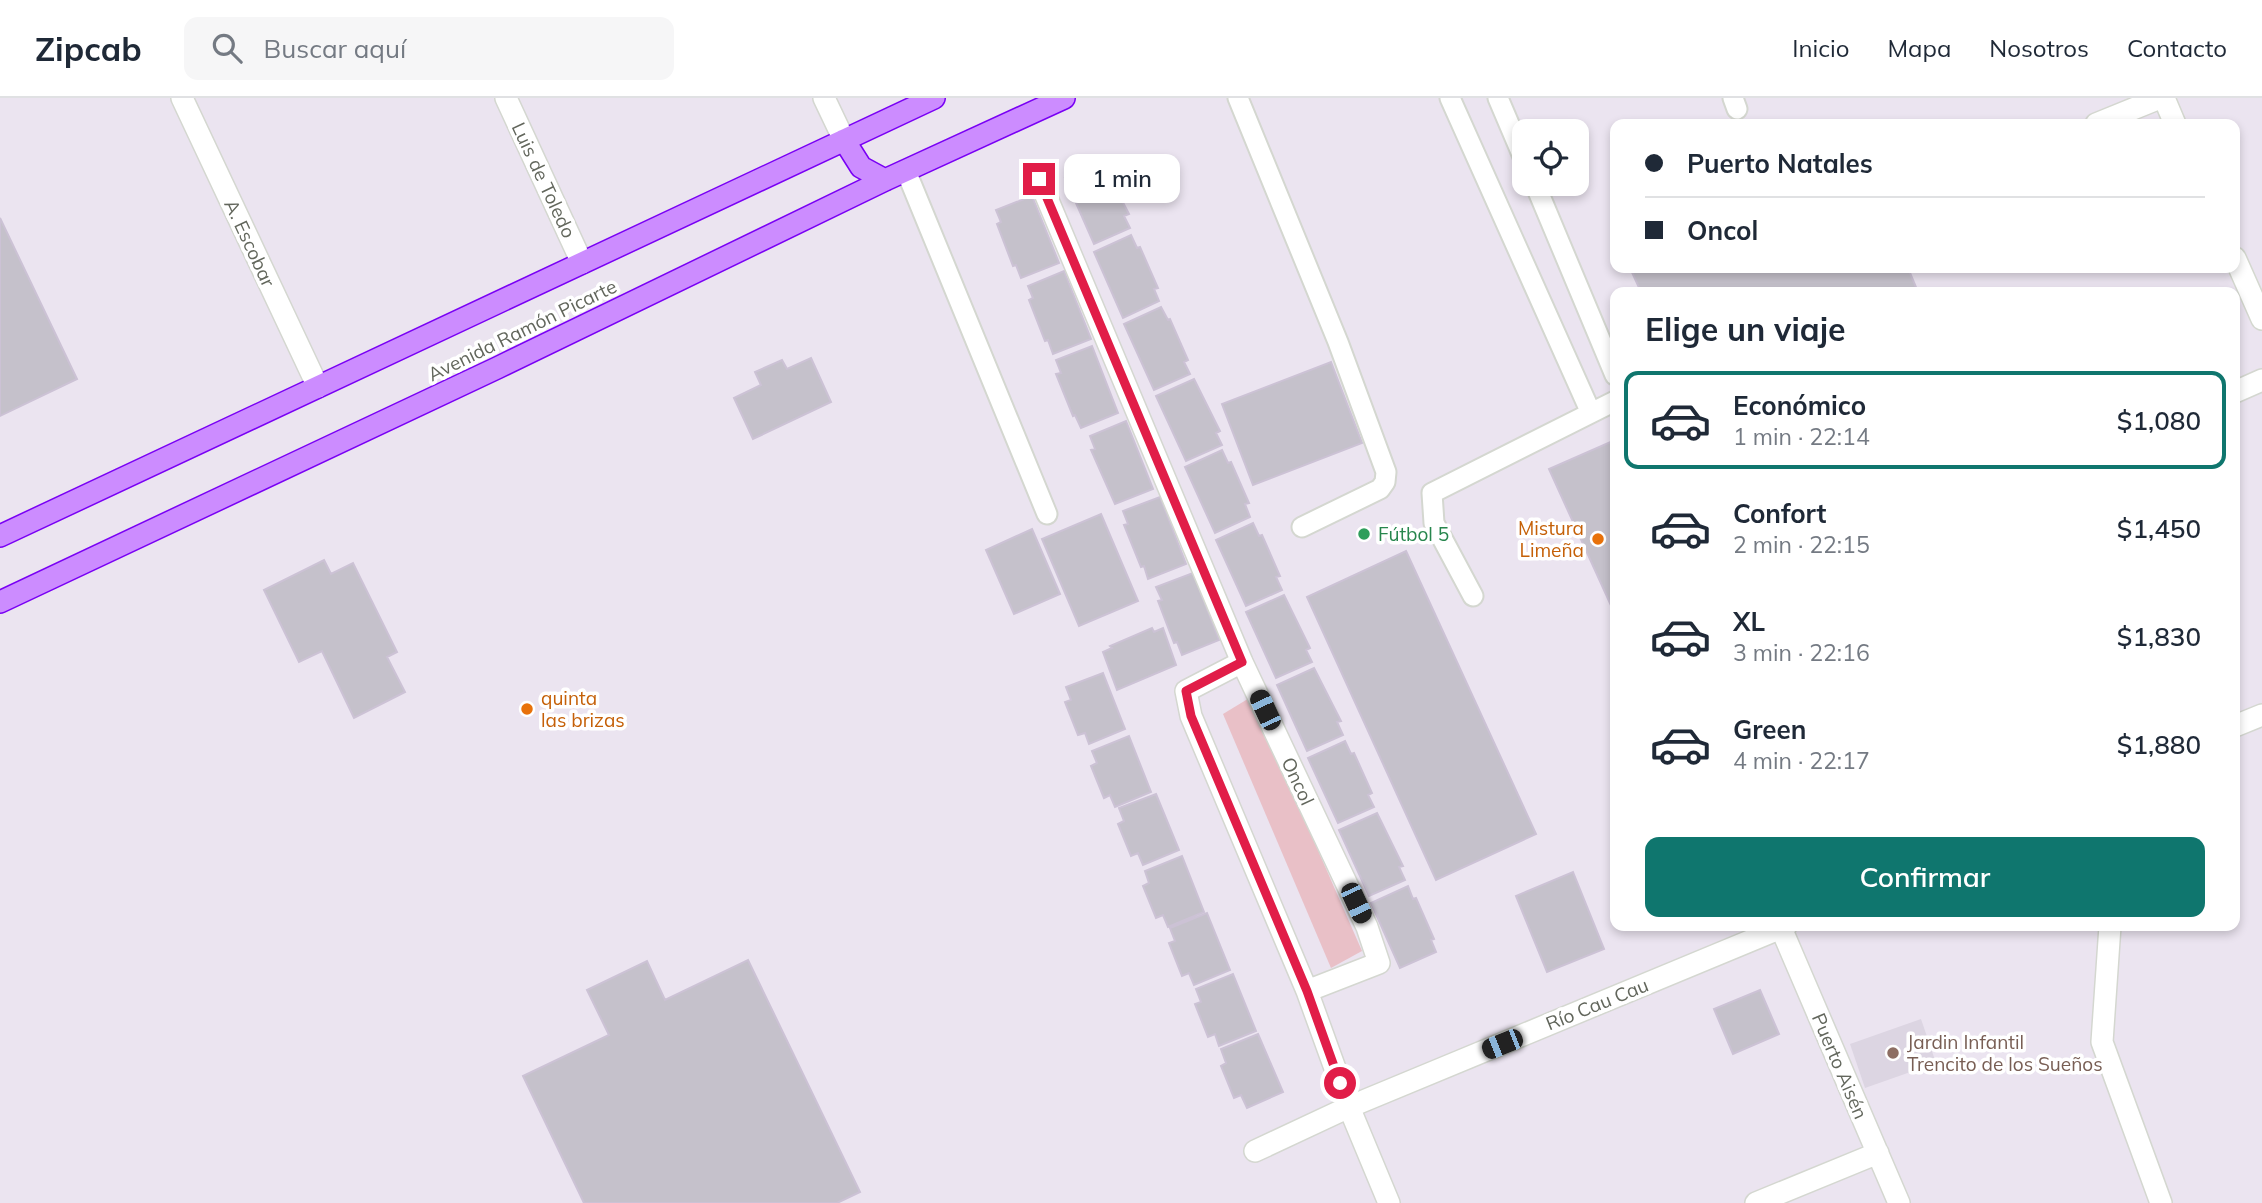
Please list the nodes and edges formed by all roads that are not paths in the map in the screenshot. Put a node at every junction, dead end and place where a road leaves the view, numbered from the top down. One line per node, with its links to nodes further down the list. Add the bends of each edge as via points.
1 (182, 98): 23 (street, A. Escobar)
2 (506, 98): 18 (street, Luis de Toledo)
3 (824, 98): 13 (street)
4 (934, 98): 13 (highway, Avenida Ramón Picarte)
5 (1063, 98): 14 (highway, Avenida Ramón Picarte)
6 (1238, 98): 28 (lane, via 1386,472 1380,489)
7 (1450, 98): 26 (lane)
8 (1499, 98): 12 (lane)
9 (2162, 98): 10 (street); 11 (street)
10 (2109, 119)
11 (2172, 119)
12 (1512, 130)
13 (844, 140): 16 (highway, via 861,167); 18 (highway, Avenida Ramón Picarte)
14 (906, 171): 16 (highway, Avenida Ramón Picarte); 27 (lane)
15 (1039, 179): 32 (street, Oncol)
16 (885, 180): 31 (highway, Avenida Ramón Picarte)
17 (1540, 196): 21 (lane)
18 (582, 263): 23 (highway, Avenida Ramón Picarte)
19 (2240, 269): 20 (street)
20 (2262, 319)
21 (1610, 363)
22 (2262, 380): 24 (street)
23 (317, 387): 29 (highway, Avenida Ramón Picarte)
24 (2240, 390)
25 (1610, 403): 26 (lane)
26 (1591, 412): 30 (lane, via 1432,493 1434,523)
27 (1047, 514)
28 (1302, 527)
29 (0, 536)
30 (1473, 596)
31 (0, 602)
32 (1242, 662): 38 (street, via 1186,691 1191,716); 38 (street, Oncol, via 1367,927 1378,963)
33 (2262, 715): 34 (street)
34 (2240, 724)
35 (1774, 931): 39 (street, Río Cau Cau)
36 (1786, 931): 41 (street, Puerto Aisén)
37 (2110, 931): 45 (street, via 2102,1042)
38 (1307, 991): 39 (street)
39 (1349, 1107): 40 (street, Río Cau Cau); 42 (street)
40 (1255, 1151)
41 (1878, 1153): 43 (street); 44 (street, Puerto Aisén)
42 (1389, 1203)
43 (1756, 1203)
44 (1899, 1203)
45 (2161, 1203)

